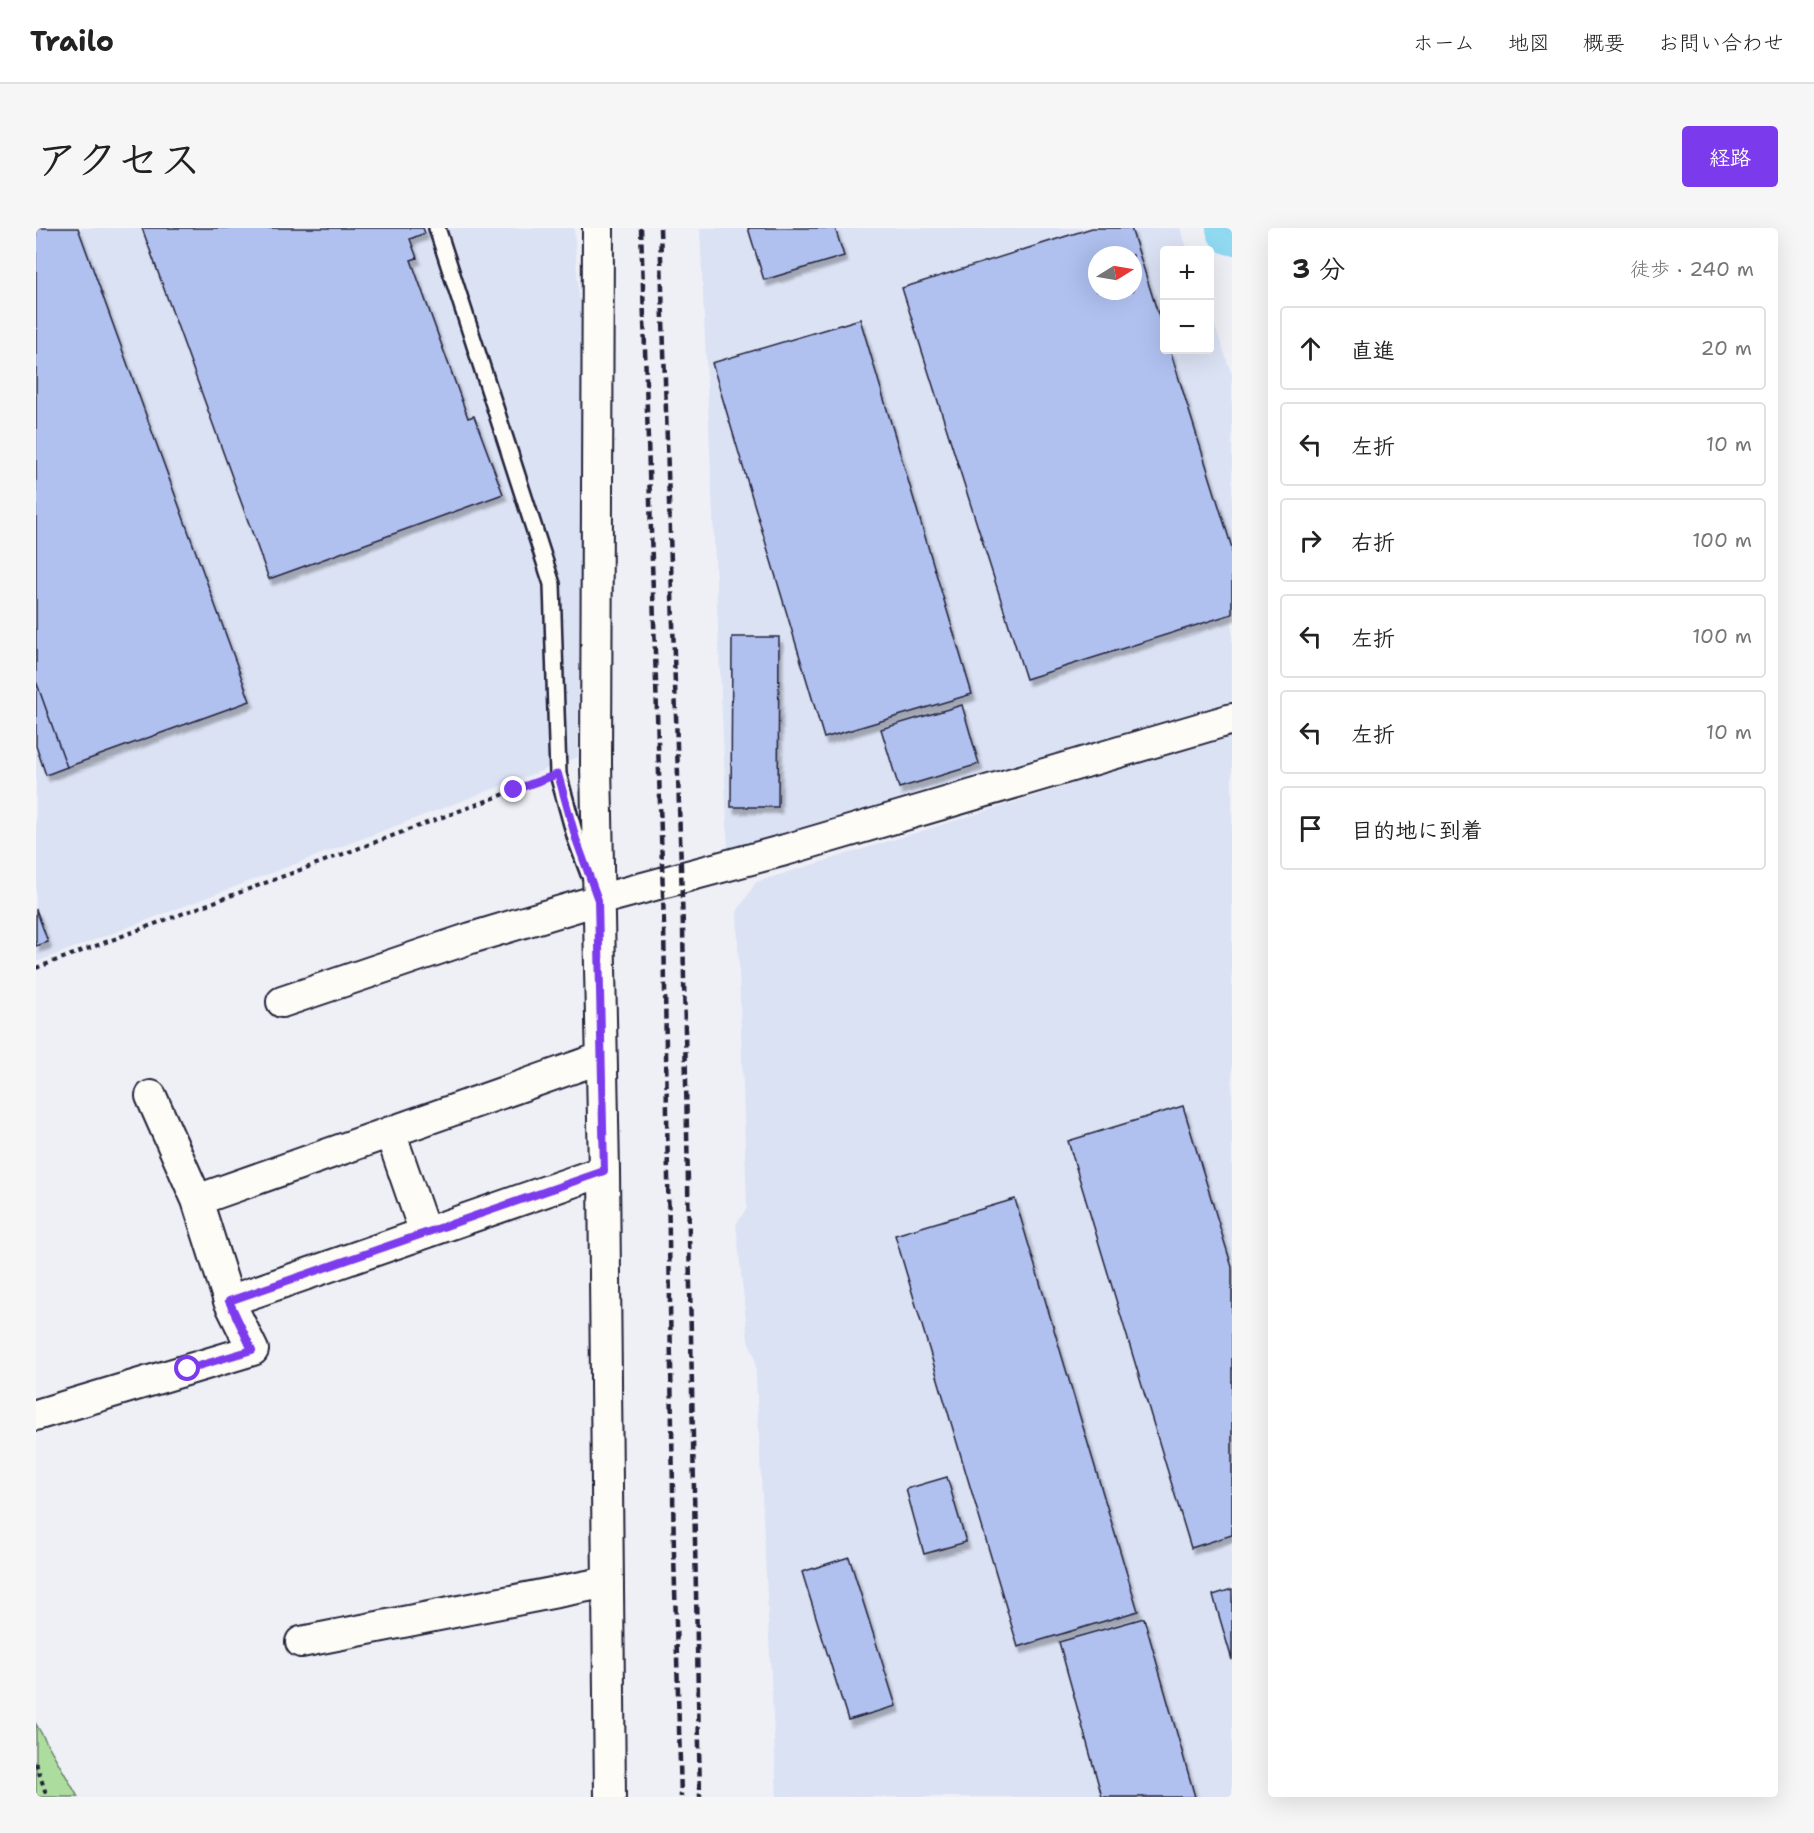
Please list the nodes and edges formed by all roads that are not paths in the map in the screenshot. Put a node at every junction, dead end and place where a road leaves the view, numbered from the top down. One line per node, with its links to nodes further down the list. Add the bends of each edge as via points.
1 (437, 228): 4 (lane, via 552,584 558,774)
2 (598, 228): 4 (street)
3 (1232, 719): 4 (street, via 785,850)
4 (598, 900): 5 (street); 6 (street)
5 (282, 1002)
6 (602, 1058): 8 (street); 9 (street)
7 (150, 1096): 10 (street)
8 (390, 1132): 10 (street); 11 (street)
9 (604, 1171): 11 (street); 14 (street)
10 (197, 1200): 12 (street)
11 (425, 1233): 12 (street)
12 (229, 1301): 13 (street, via 252,1350)
13 (36, 1415)
14 (608, 1581): 15 (street); 16 (street)
15 (301, 1642)
16 (610, 1797)

